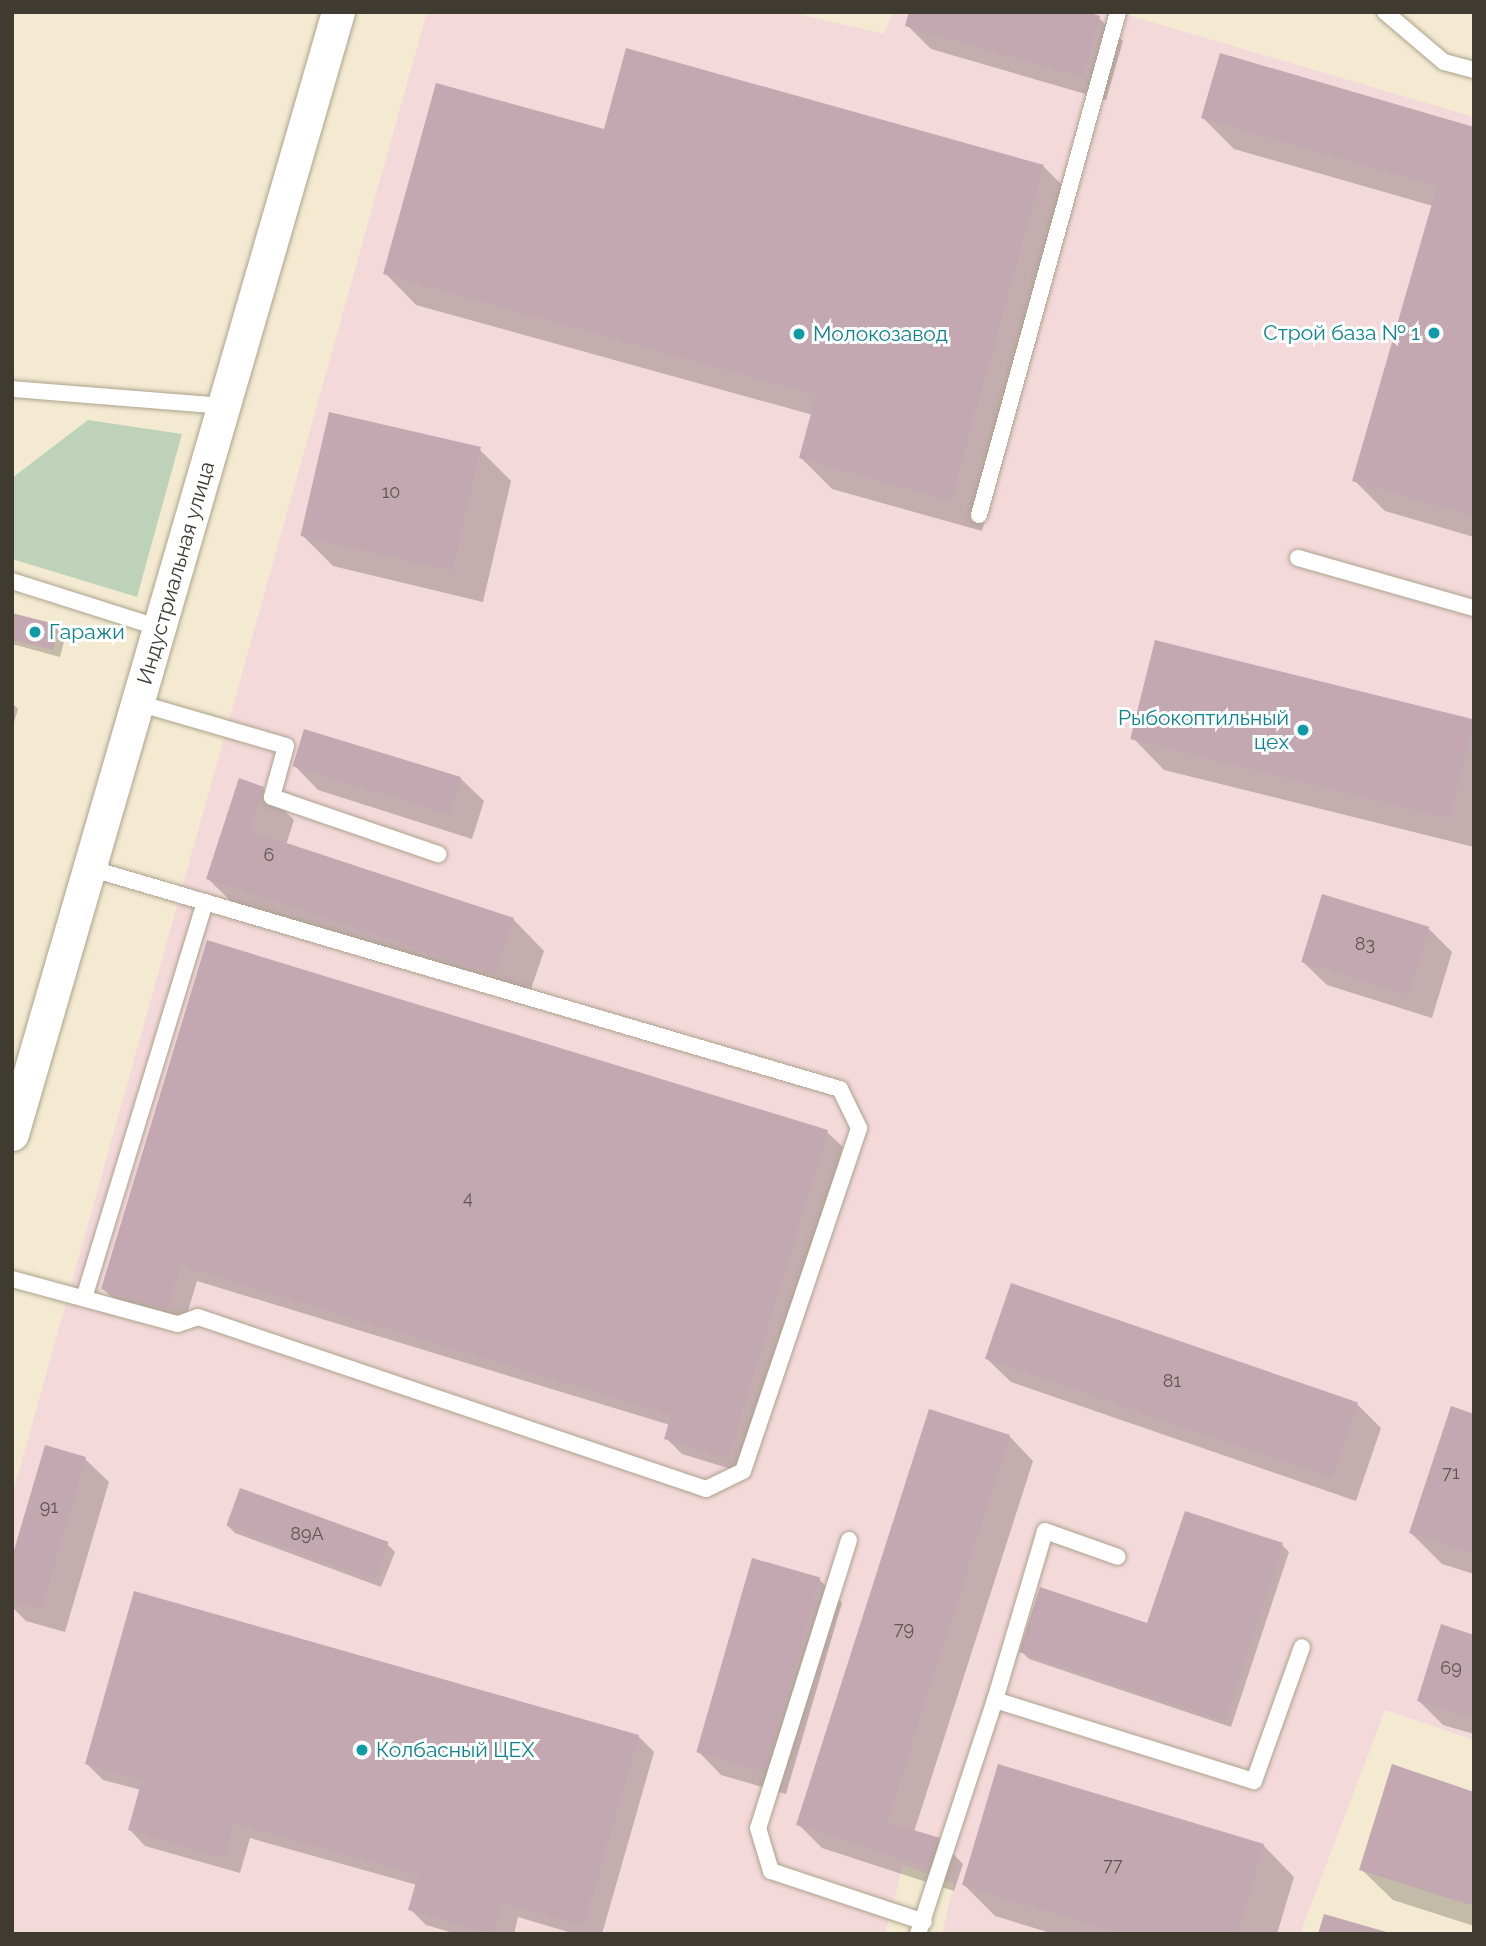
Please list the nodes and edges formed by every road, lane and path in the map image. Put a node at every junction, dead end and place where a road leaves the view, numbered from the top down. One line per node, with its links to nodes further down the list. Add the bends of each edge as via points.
1 (338, 12): 6 (street, Индустриальная улица)
2 (1118, 12): 7 (lane)
3 (1385, 12): 4 (lane, via 1444,62)
4 (1474, 70)
5 (12, 389): 6 (lane)
6 (225, 406): 11 (street, Индустриальная улица)
7 (979, 515)
8 (1298, 558): 10 (lane)
9 (12, 581): 11 (lane)
10 (1474, 608)
11 (160, 628): 12 (street, Индустриальная улица)
12 (138, 703): 13 (lane, via 286,746 272,797); 14 (street, Индустриальная улица)
13 (438, 854)
14 (89, 868): 15 (lane); 16 (street, Индустриальная улица)
15 (205, 902): 18 (lane); 18 (lane, via 840,1089 859,1128 743,1471 706,1489 198,1317 178,1324)
16 (12, 1134)
17 (12, 1279): 18 (lane)
18 (84, 1298)
19 (849, 1540): 23 (lane, via 758,1828 771,1871)
20 (1118, 1557): 22 (lane, via 1045,1531)
21 (1302, 1647): 22 (lane, via 1254,1781)
22 (995, 1700): 23 (lane)
23 (921, 1928)

